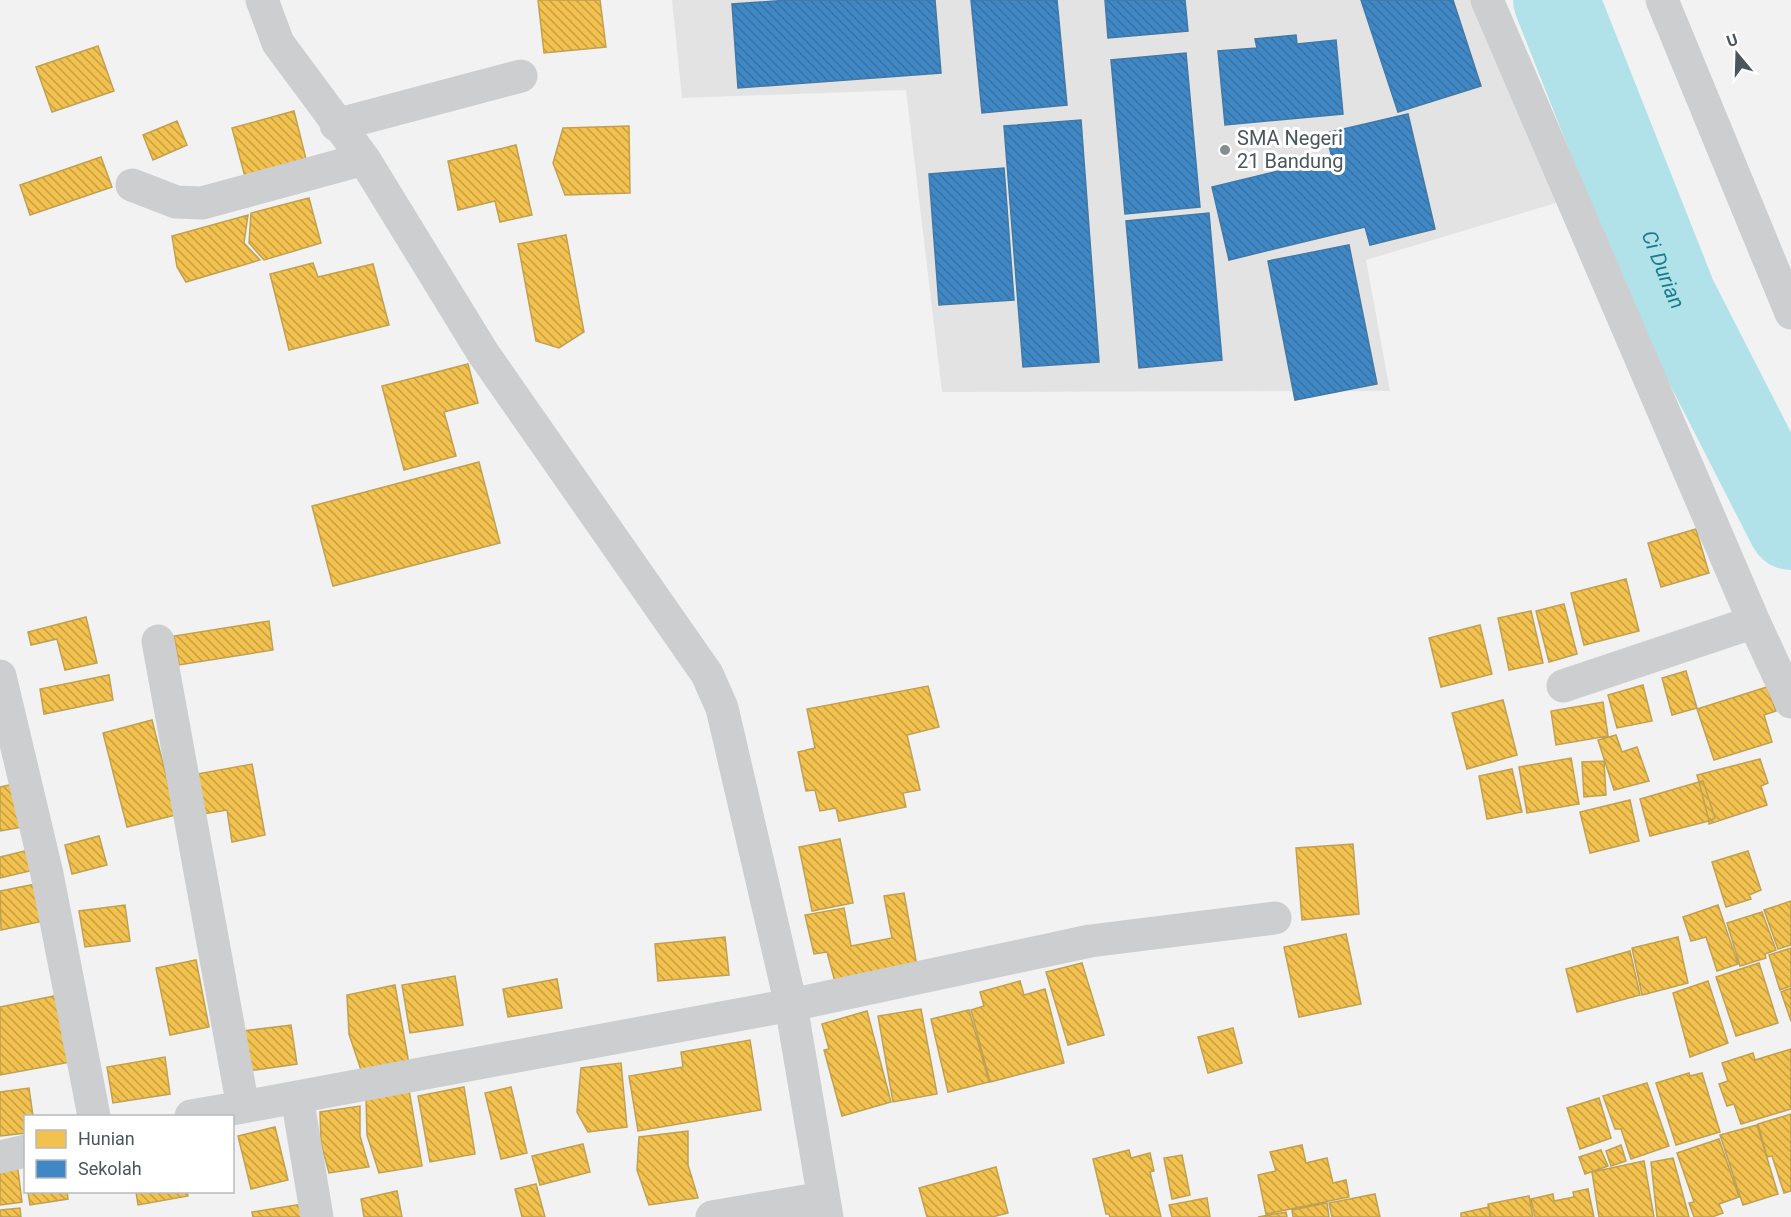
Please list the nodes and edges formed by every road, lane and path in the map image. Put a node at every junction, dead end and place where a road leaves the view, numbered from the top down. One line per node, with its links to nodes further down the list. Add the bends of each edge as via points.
1 (262, 0): 5 (street, via 278,43)
2 (1487, 0): 9 (street)
3 (1662, 0): 8 (street)
4 (521, 76): 5 (street)
5 (336, 125): 6 (street)
6 (364, 159): 7 (street, via 202,203 176,202); 15 (street, via 483,353 707,674 722,708)
7 (132, 185)
8 (1791, 313)
9 (1754, 622): 12 (street); 13 (street)
10 (158, 641): 17 (street)
11 (0, 676): 18 (street, via 47,874)
12 (1563, 686)
13 (1791, 702)
14 (1275, 918): 15 (street, via 1090,941)
15 (791, 1005): 16 (street); 22 (street)
16 (297, 1097): 17 (street); 23 (street)
17 (243, 1107): 19 (street)
18 (94, 1115)
19 (197, 1115)
20 (24, 1151): 21 (street)
21 (0, 1157)
22 (825, 1207): 24 (street)
23 (317, 1217)
24 (712, 1217)

